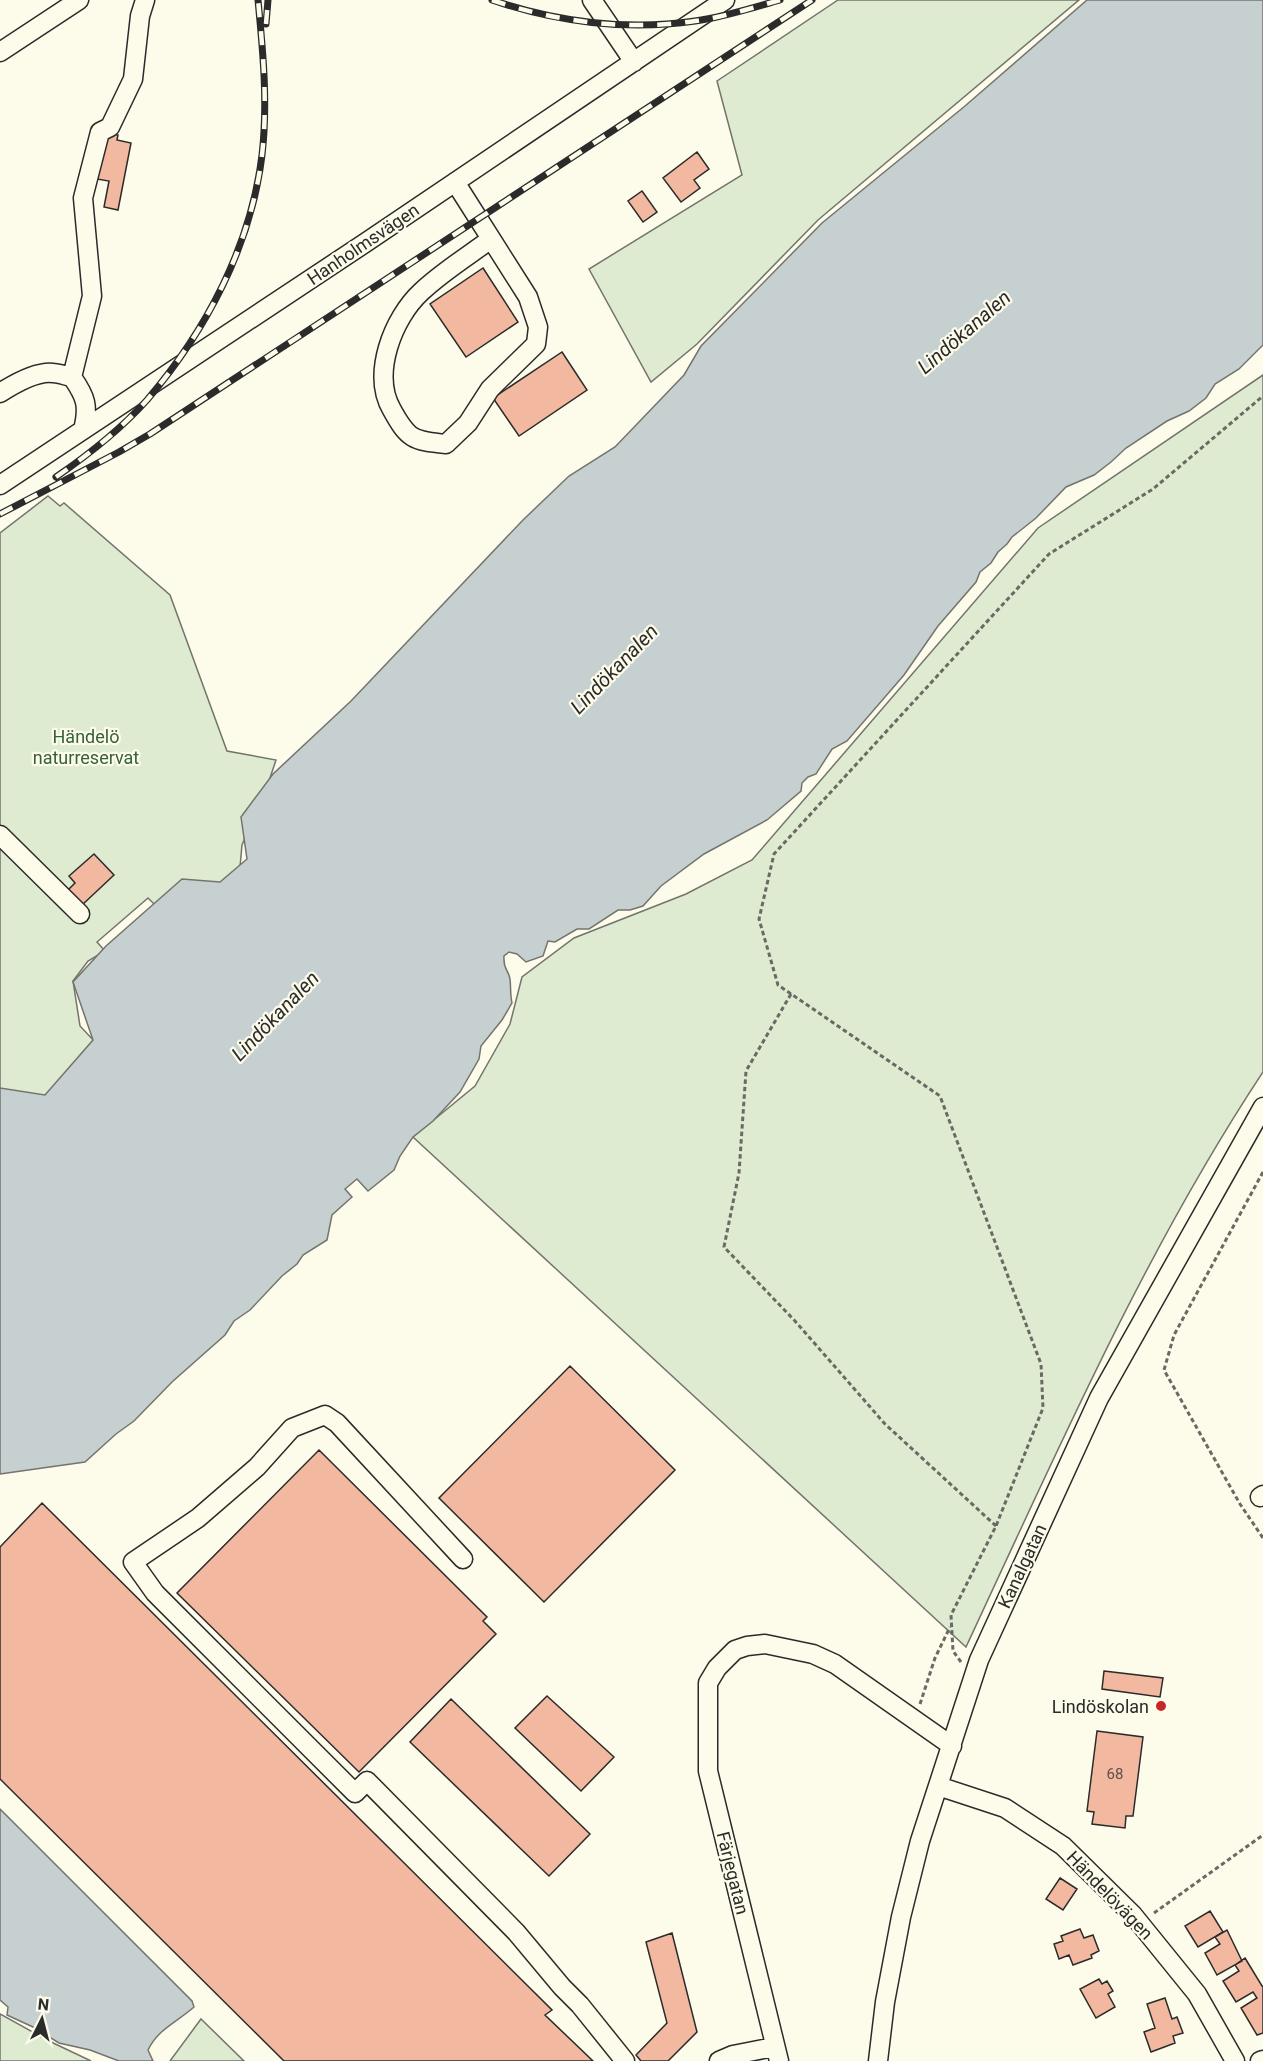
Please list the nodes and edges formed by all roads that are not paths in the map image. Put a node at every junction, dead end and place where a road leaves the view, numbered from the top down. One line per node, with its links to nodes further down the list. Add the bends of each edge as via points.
1 (79, 0): 5 (street)
2 (145, 0): 9 (street, via 133,79 110,127 100,132 83,198 92,296)
3 (592, 0): 6 (street)
4 (725, 0): 6 (street, Hanholmsvägen)
5 (0, 52)
6 (634, 62): 7 (street, Hanholmsvägen)
7 (455, 182): 8 (street); 11 (street, Hanholmsvägen)
8 (491, 238): 8 (street, via 528,297 538,327 536,344 490,389 468,423 446,444 424,442 404,432 387,402 383,368 394,327 420,293)
9 (75, 382): 10 (street, via 51,372); 11 (street, via 85,399 87,413)
10 (0, 393)
11 (82, 430): 12 (street, Hanholmsvägen)
12 (0, 485)
13 (0, 835): 14 (street)
14 (80, 914)
15 (1263, 1107): 17 (street, Kanalgatan, via 1099,1398 979,1659)
16 (463, 1559): 20 (street, via 326,1414 292,1428 257,1467 198,1518 133,1562 155,1593 355,1793 367,1780 516,1932)
17 (952, 1746): 18 (street, Kanalgatan); 19 (street, Färjegatan, via 835,1664 813,1654 765,1644 747,1646 735,1650 708,1683 708,1771)
18 (938, 1786): 22 (street, Kanalgatan, via 901,1917); 23 (street, Händelövägen, via 1005,1808 1063,1846 1140,1923 1197,1994)
19 (777, 2054): 21 (street, via 733,2055)
20 (625, 2061)
21 (719, 2061)
22 (878, 2061)
23 (1235, 2061)

